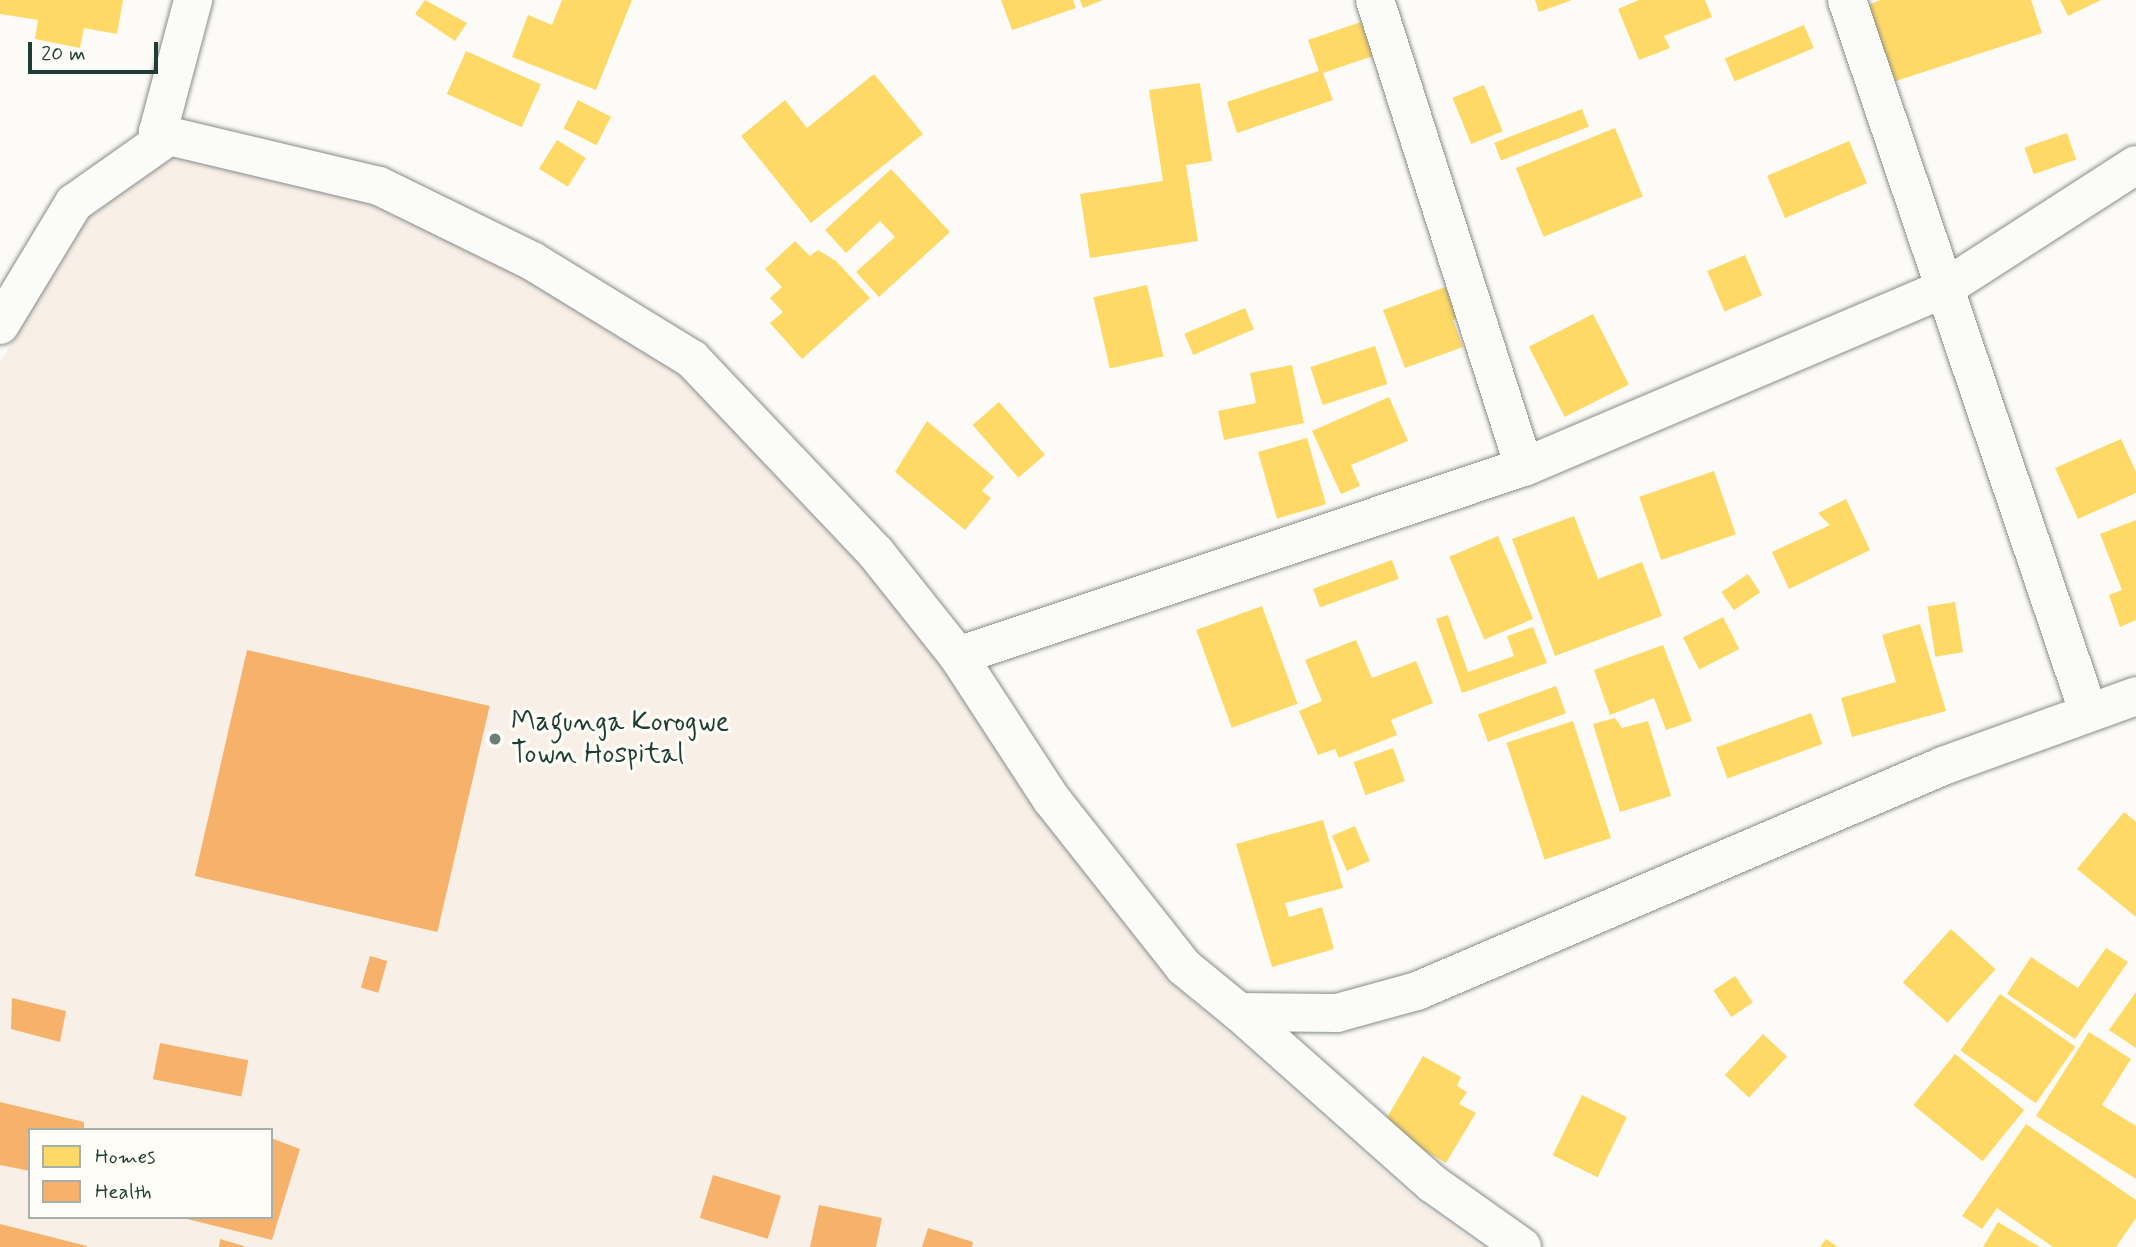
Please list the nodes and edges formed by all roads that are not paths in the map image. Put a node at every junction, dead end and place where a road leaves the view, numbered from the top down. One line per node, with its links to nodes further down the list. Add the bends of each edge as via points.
1 (193, 0): 4 (street, via 158,132)
2 (1375, 0): 8 (street)
3 (1847, 0): 6 (street)
4 (169, 136): 7 (street, via 74,202); 9 (street, via 379,186 532,261 692,359 876,553)
5 (2136, 165): 6 (street)
6 (1945, 288): 8 (street); 11 (street)
7 (0, 325)
8 (1524, 467): 9 (street)
9 (958, 656): 12 (street, via 1085,842 1184,967)
10 (2136, 696): 11 (street)
11 (2088, 711): 12 (street, via 1943,766 1417,991 1337,1013)
12 (1239, 1012): 13 (street, via 1433,1184)
13 (1522, 1247)

